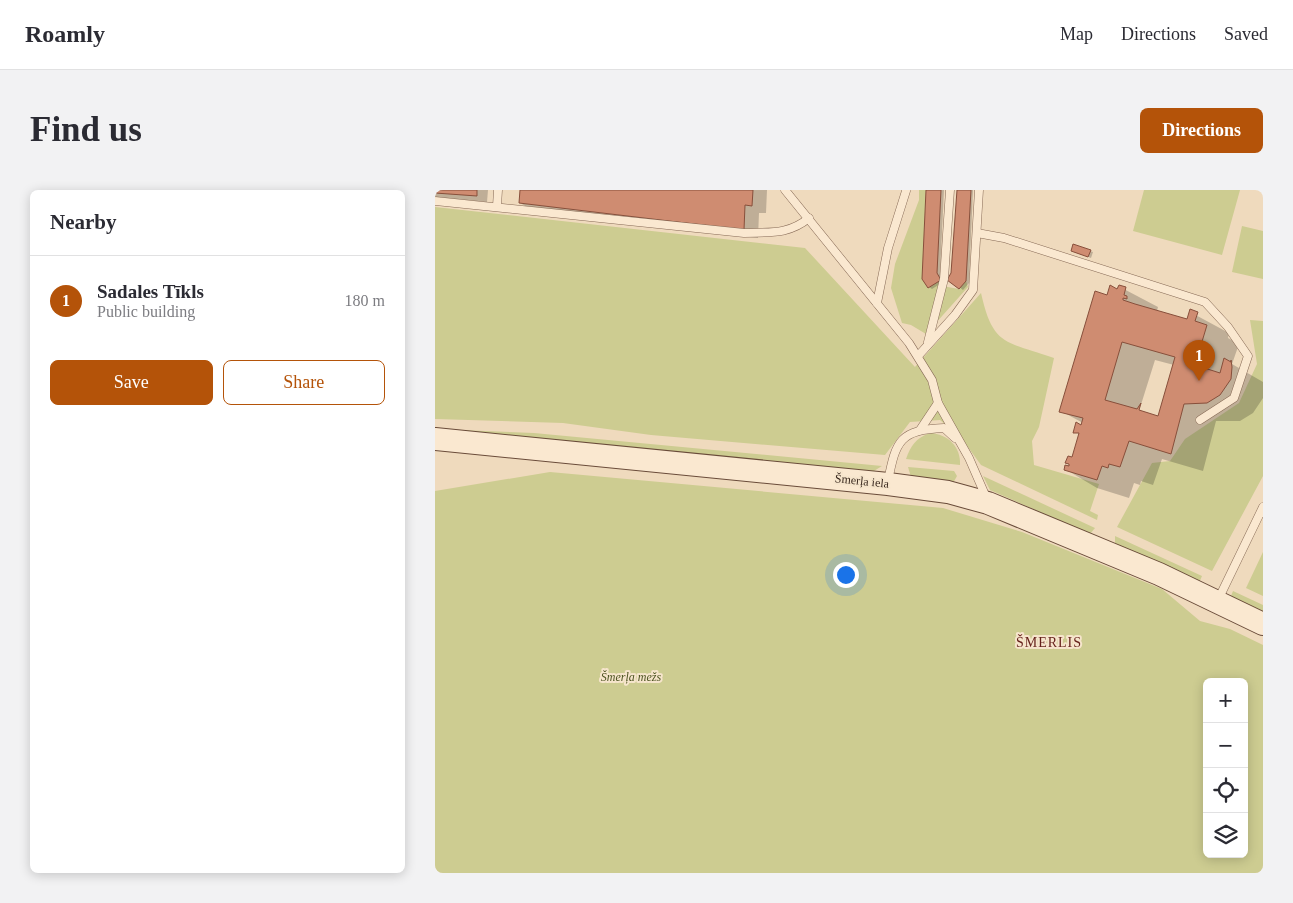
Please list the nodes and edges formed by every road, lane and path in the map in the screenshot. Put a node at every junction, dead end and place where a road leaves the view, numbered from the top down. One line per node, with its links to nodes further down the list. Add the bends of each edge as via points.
1 (498, 190): 7 (lane)
2 (785, 190): 8 (lane)
3 (950, 190): 11 (lane, via 944,279)
4 (979, 190): 9 (lane)
5 (906, 192): 10 (lane, via 888,248)
6 (435, 201): 7 (lane)
7 (497, 206): 8 (lane, via 744,234 789,230)
8 (809, 218): 10 (lane)
9 (977, 233): 11 (lane, via 973,290); 14 (lane, via 1003,238 1205,302 1248,356 1234,398)
10 (877, 303): 12 (lane)
11 (928, 344): 12 (lane)
12 (918, 356): 13 (lane, via 932,380)
13 (938, 403): 15 (lane); 17 (lane)
14 (1200, 420)
15 (920, 430): 17 (lane, via 944,428); 18 (lane, via 907,436 894,452)
16 (435, 439): 18 (street, Šmerļa iela)
17 (960, 443): 19 (lane)
18 (887, 484): 19 (street, Šmerļa iela, via 948,492)
19 (988, 503): 21 (street, Šmerļa iela)
20 (1263, 507): 21 (lane)
21 (1218, 602): 22 (street, Šmerļa iela)
22 (1263, 624)

